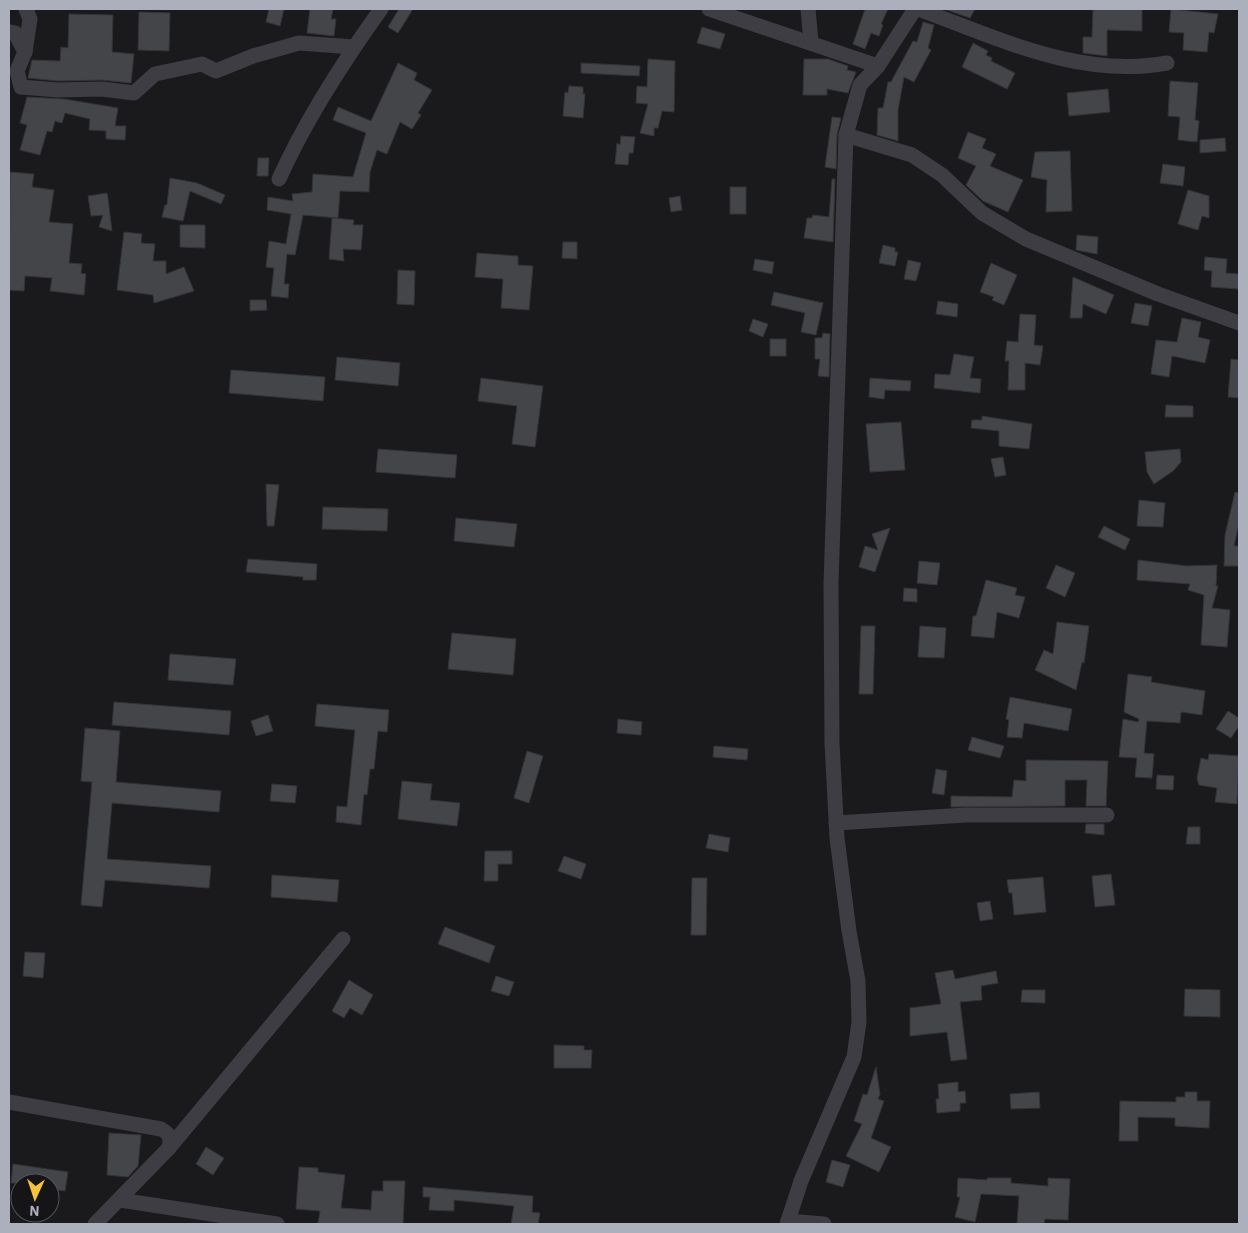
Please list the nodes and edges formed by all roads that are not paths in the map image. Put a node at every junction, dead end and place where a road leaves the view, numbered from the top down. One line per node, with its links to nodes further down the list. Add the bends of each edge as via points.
1 (26, 9): 9 (street, via 30,18)
2 (381, 9): 8 (street)
3 (709, 9): 7 (street)
4 (808, 9): 7 (street)
5 (916, 9): 10 (street, via 1054,58 1099,65); 11 (street)
6 (9, 32): 9 (street, via 15,33)
7 (811, 42): 11 (street)
8 (354, 47): 9 (street, via 299,43 216,71 202,64 155,74 134,93 102,89 21,88 17,71); 13 (street)
9 (25, 52)
10 (1167, 63)
11 (878, 66): 12 (street, via 860,85)
12 (846, 135): 14 (street, via 912,155 942,175 975,207 1026,239 1158,294); 16 (street, via 831,583)
13 (279, 179)
14 (1239, 323)
15 (1107, 814): 16 (street, via 966,815)
16 (836, 824): 21 (street, via 858,981 859,1022 854,1057 801,1181)
17 (343, 938): 19 (street)
18 (9, 1102): 19 (street, via 161,1129 168,1132)
19 (169, 1148): 20 (street)
20 (120, 1200): 22 (street); 23 (street)
21 (788, 1222): 24 (street)
22 (95, 1224)
23 (278, 1224)
24 (824, 1224)

